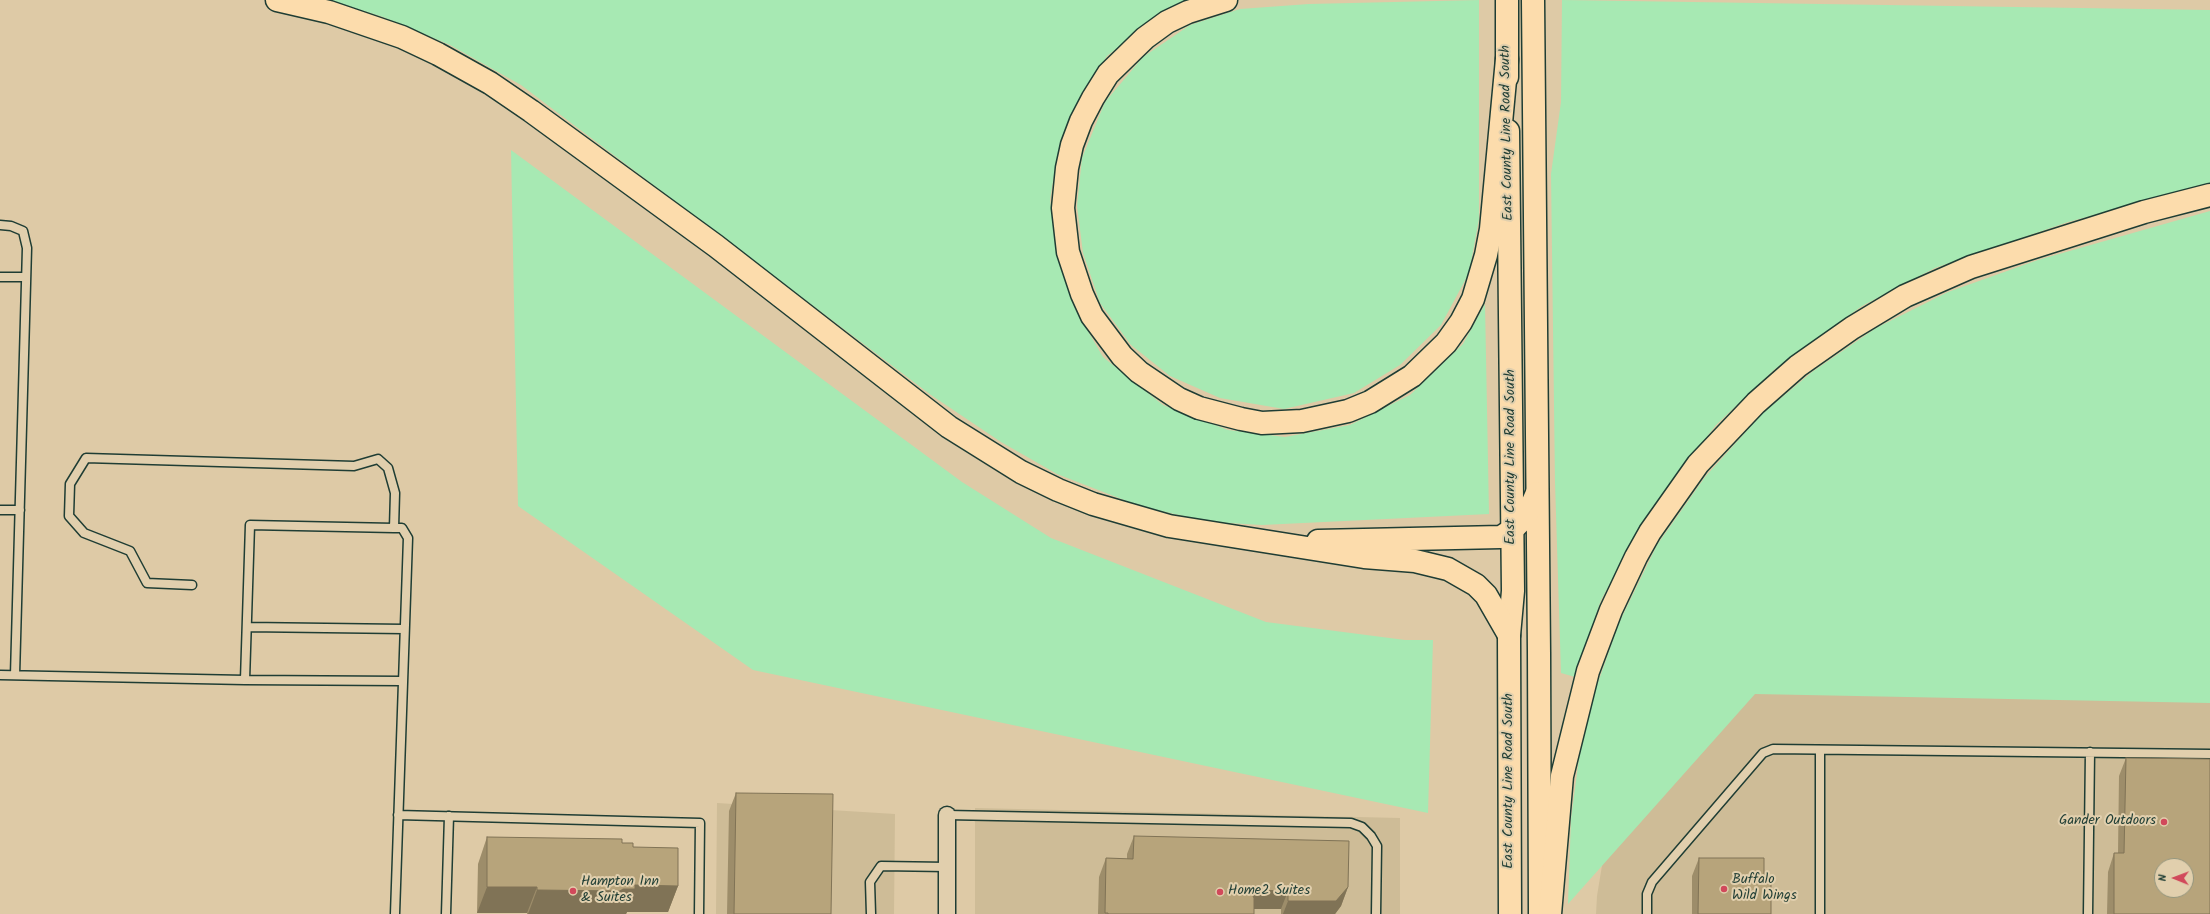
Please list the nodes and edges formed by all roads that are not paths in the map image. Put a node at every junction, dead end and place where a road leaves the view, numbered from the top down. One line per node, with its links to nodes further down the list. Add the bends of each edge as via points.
1 (277, 0): 15 (main road, via 335,14 402,37 490,83 716,246 949,427 1008,465 1058,490 1123,514 1169,526)
2 (1226, 0): 5 (main road, via 1188,12 1168,22 1145,38 1108,74 1092,98 1074,139 1067,168 1063,208 1068,252 1082,294 1092,316 1113,346 1138,372 1179,399 1199,408 1241,419 1262,422 1302,421 1348,411 1370,402 1412,376 1446,343 1473,299 1486,255 1491,229)
3 (1507, 0): 5 (main road, East County Line Road South)
4 (1533, 0): 10 (main road, East County Line Road South)
5 (1507, 60): 14 (main road, East County Line Road South)
6 (2210, 195): 39 (main road, via 2144,212 1971,267 1905,296 1852,328 1798,366 1756,403 1698,464 1650,532 1636,557 1611,610 1588,671 1562,776)
7 (0, 225): 9 (lane, via 23,231 27,248)
8 (0, 277): 9 (lane)
9 (26, 277): 12 (lane)
10 (1537, 493): 14 (main road, via 1530,509); 38 (main road, East County Line Road South)
11 (0, 510): 12 (lane)
12 (20, 510): 21 (lane)
13 (394, 528): 16 (lane, via 395,493 388,468 378,459 354,466 86,458 70,484 69,516 84,533 130,551 147,583); 17 (lane, via 250,525); 18 (lane, via 402,528 408,538)
14 (1512, 530): 15 (main road, via 1501,537 1357,539); 19 (main road, East County Line Road South, via 1513,591)
15 (1271, 544): 19 (main road, via 1364,557 1415,561 1448,569 1476,585 1486,595)
16 (192, 585)
17 (247, 627): 18 (lane); 22 (lane)
18 (404, 629): 23 (lane)
19 (1509, 635): 37 (main road, East County Line Road South)
20 (0, 675): 21 (lane)
21 (15, 675): 22 (lane)
22 (245, 680): 23 (lane)
23 (402, 681): 27 (lane)
24 (1820, 750): 25 (lane); 40 (lane, via 1773,749 1763,752 1652,882 1647,894); 41 (lane)
25 (2090, 752): 26 (lane); 42 (lane)
26 (2210, 754)
27 (398, 815): 29 (lane); 31 (lane)
28 (947, 815): 30 (street); 36 (lane, via 1351,823 1362,827 1377,846)
29 (449, 816): 32 (lane); 33 (lane, via 700,822)
30 (947, 867): 34 (lane, via 881,866 870,882); 35 (street)
31 (395, 914)
32 (446, 914)
33 (699, 914)
34 (871, 914)
35 (947, 914)
36 (1376, 914)
37 (1510, 914)
38 (1540, 914)
39 (1550, 914)
40 (1647, 914)
41 (1820, 914)
42 (2088, 914)

